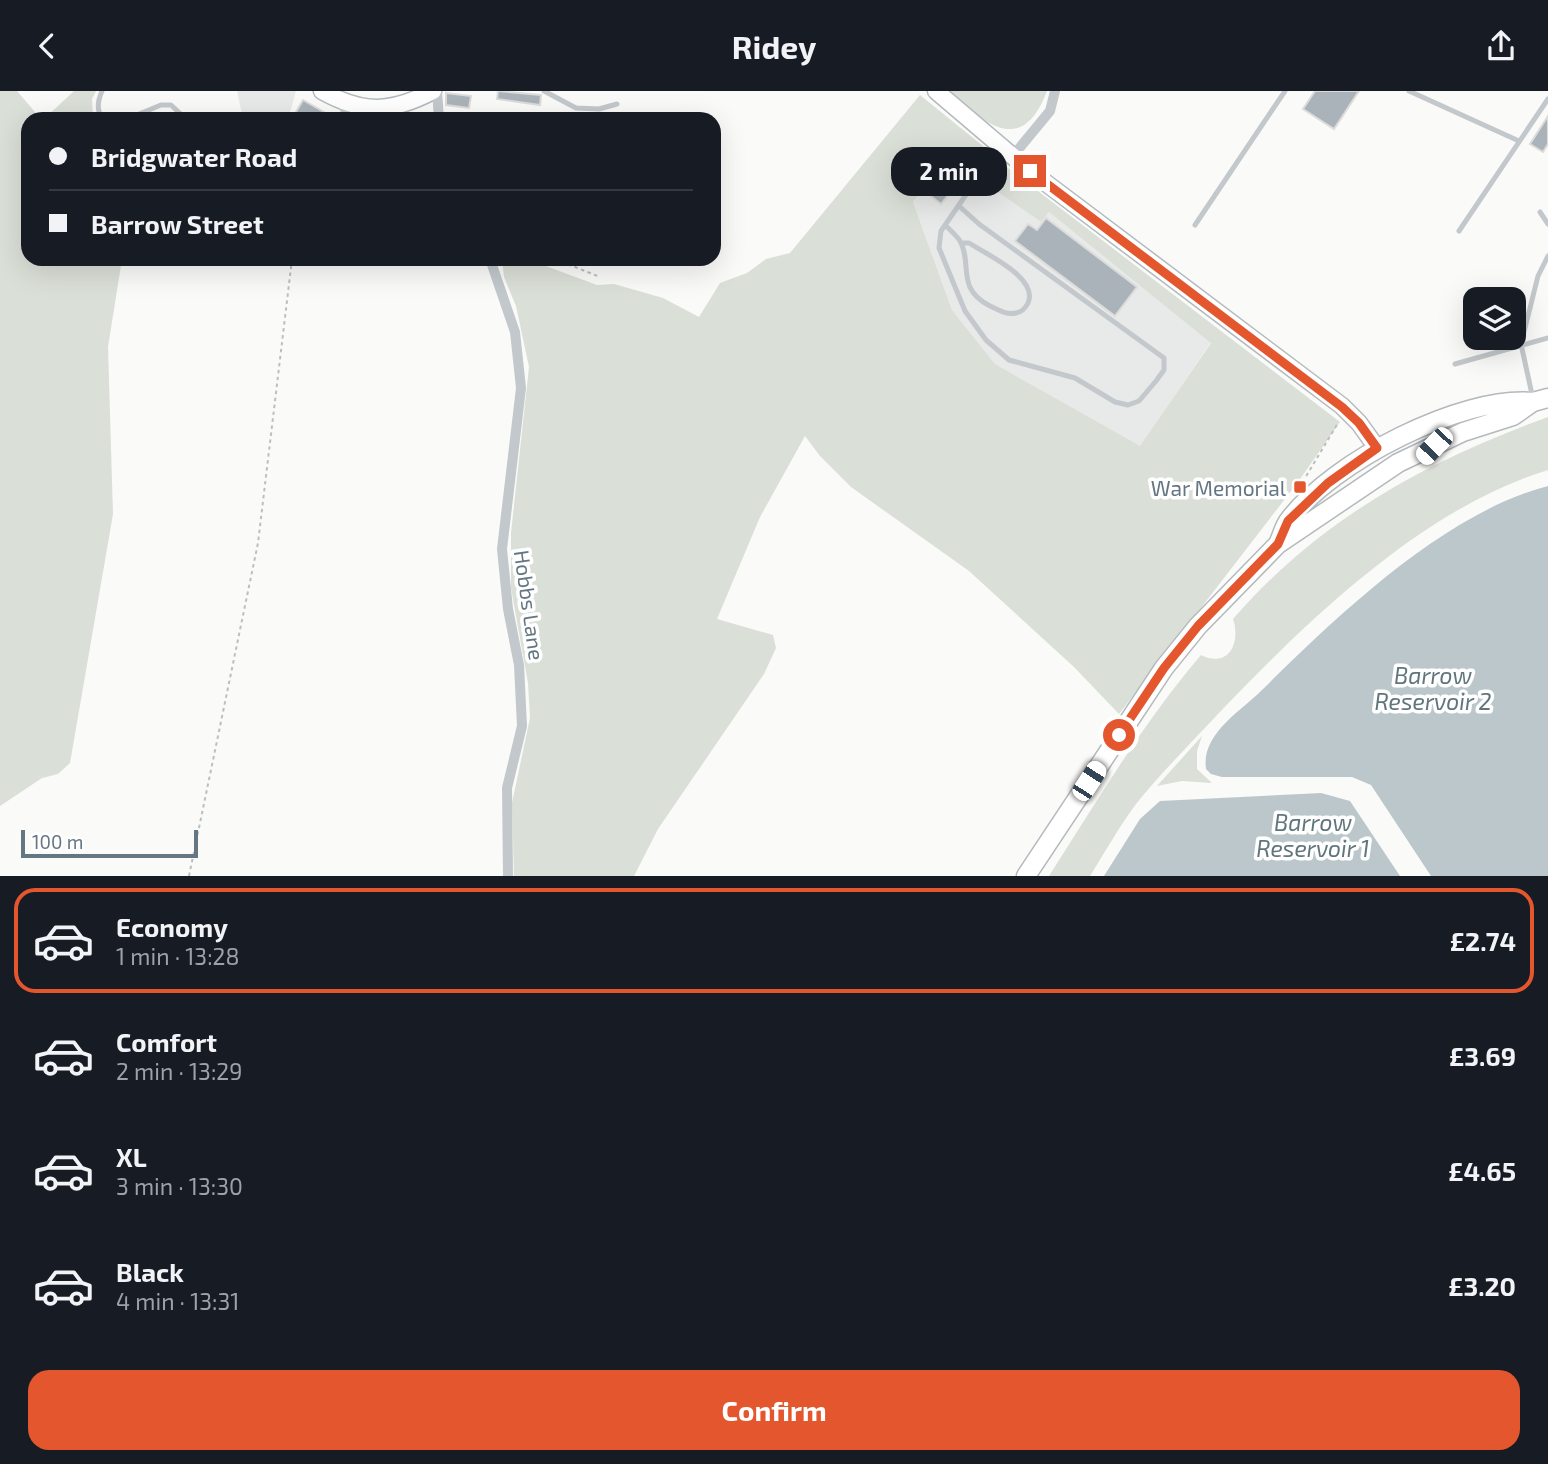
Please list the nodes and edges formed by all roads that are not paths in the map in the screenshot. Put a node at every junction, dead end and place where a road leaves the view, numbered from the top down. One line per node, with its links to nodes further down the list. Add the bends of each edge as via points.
1 (102, 91): 12 (lane)
2 (322, 91): 11 (main road)
3 (435, 91): 11 (main road, via 377,109); 15 (street)
4 (544, 91): 10 (lane, via 576,108)
5 (936, 91): 17 (main road)
6 (1055, 91): 17 (street, via 1051,111)
7 (1285, 91): 21 (lane)
8 (1409, 91): 16 (lane)
9 (1548, 99): 16 (lane)
10 (617, 104)
11 (346, 111)
12 (99, 112)
13 (144, 112): 14 (lane, via 160,105 171,105)
14 (178, 112)
15 (438, 112)
16 (1519, 141): 23 (lane)
17 (1005, 152): 18 (lane); 35 (main road, via 1347,410)
18 (959, 206): 20 (lane); 20 (lane, via 1164,358 1164,370 1139,401 1128,405 1075,378 1009,360 985,340 960,300 939,248)
19 (1540, 212): 22 (lane)
20 (945, 225): 24 (lane)
21 (1195, 225)
22 (1548, 225)
23 (1459, 231)
24 (961, 243): 24 (lane, via 966,277 981,301 1013,314 1024,310 1030,300 1028,285 1018,274 969,243)
25 (1548, 256): 27 (lane)
26 (492, 266): 39 (street, Hobbs Lane, via 515,332 521,388 502,548 523,726 507,787)
27 (1526, 324)
28 (1548, 338): 29 (lane)
29 (1526, 343)
30 (1501, 350): 32 (lane)
31 (1523, 350): 33 (lane)
32 (1455, 364)
33 (1541, 400): 34 (highway, via 1513,416); 35 (highway, via 1511,400 1466,413)
34 (1434, 446): 35 (highway, via 1395,457 1385,456); 36 (highway); 37 (highway, via 1420,460)
35 (1377, 448): 36 (highway); 38 (highway, via 1310,499 1288,521)
36 (1372, 478): 37 (highway)
37 (1299, 533): 38 (highway)
38 (1278, 544): 40 (highway, via 1164,668)
39 (508, 876)
40 (1026, 876)

